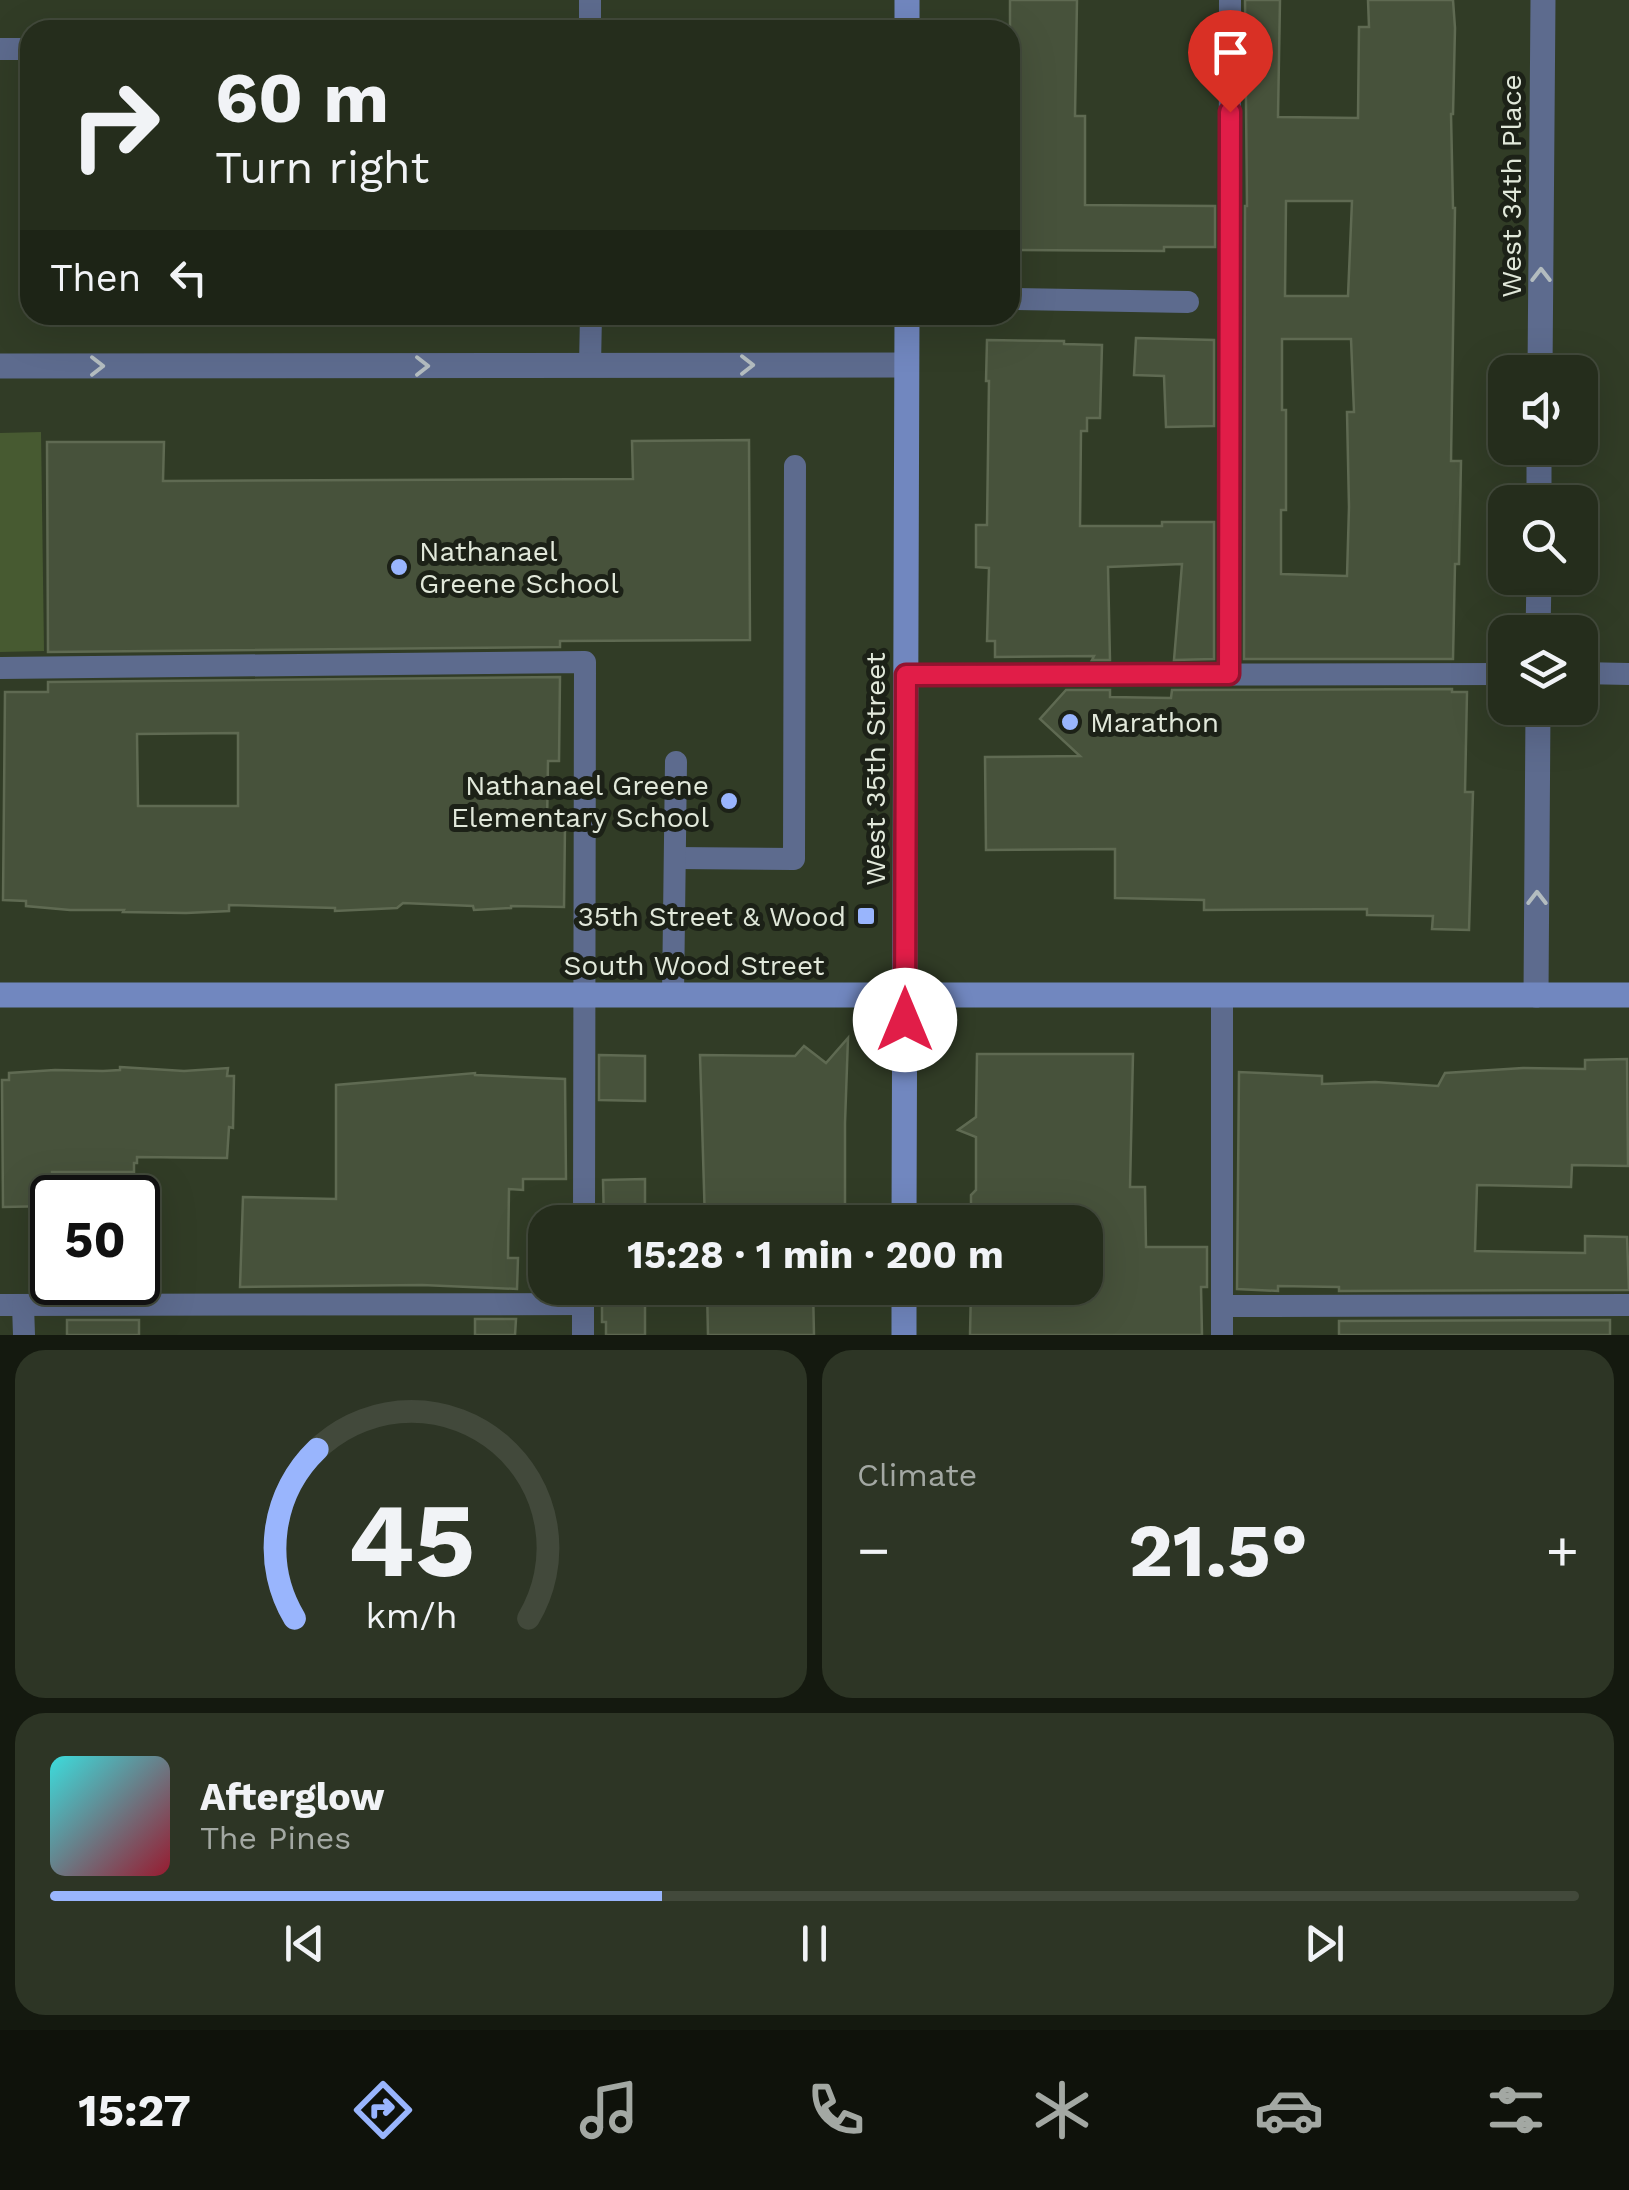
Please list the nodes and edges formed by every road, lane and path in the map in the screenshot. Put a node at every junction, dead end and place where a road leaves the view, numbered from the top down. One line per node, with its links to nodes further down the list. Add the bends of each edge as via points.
1 (1230, 0): 13 (lane)
2 (1543, 0): 7 (street, West 34th Place, one-way to 2)
3 (1020, 299): 4 (lane)
4 (1188, 302)
5 (590, 325): 10 (lane)
6 (907, 325): 8 (street, West 35th Street)
7 (1540, 355)
8 (906, 365): 10 (street, one-way to 8); 17 (street, West 35th Street)
9 (0, 366): 10 (street, one-way to 10)
10 (590, 366)
11 (795, 466): 20 (lane, via 794,859)
12 (0, 668): 22 (lane, via 585,662)
13 (1229, 674): 14 (lane); 17 (lane)
14 (1488, 674)
15 (1598, 674): 16 (lane)
16 (1629, 674)
17 (906, 675): 24 (street, West 35th Street)
18 (1538, 725): 26 (street, one-way to 18)
19 (676, 762): 20 (lane)
20 (675, 858): 23 (lane)
21 (0, 995): 22 (street, South Wood Street)
22 (586, 995): 23 (street, South Wood Street); 28 (lane)
23 (673, 995): 24 (street, South Wood Street)
24 (905, 995): 25 (street, South Wood Street); 29 (street, West 35th Street)
25 (1222, 995): 26 (street, South Wood Street); 35 (lane)
26 (1536, 995): 27 (street, South Wood Street)
27 (1629, 995)
28 (584, 1205)
29 (904, 1205)
30 (528, 1297): 32 (lane)
31 (1629, 1304): 35 (lane)
32 (12, 1305): 36 (lane)
33 (583, 1305): 37 (lane)
34 (904, 1305): 38 (street)
35 (1222, 1306): 39 (lane)
36 (24, 1335)
37 (582, 1335)
38 (904, 1335)
39 (1222, 1335)

